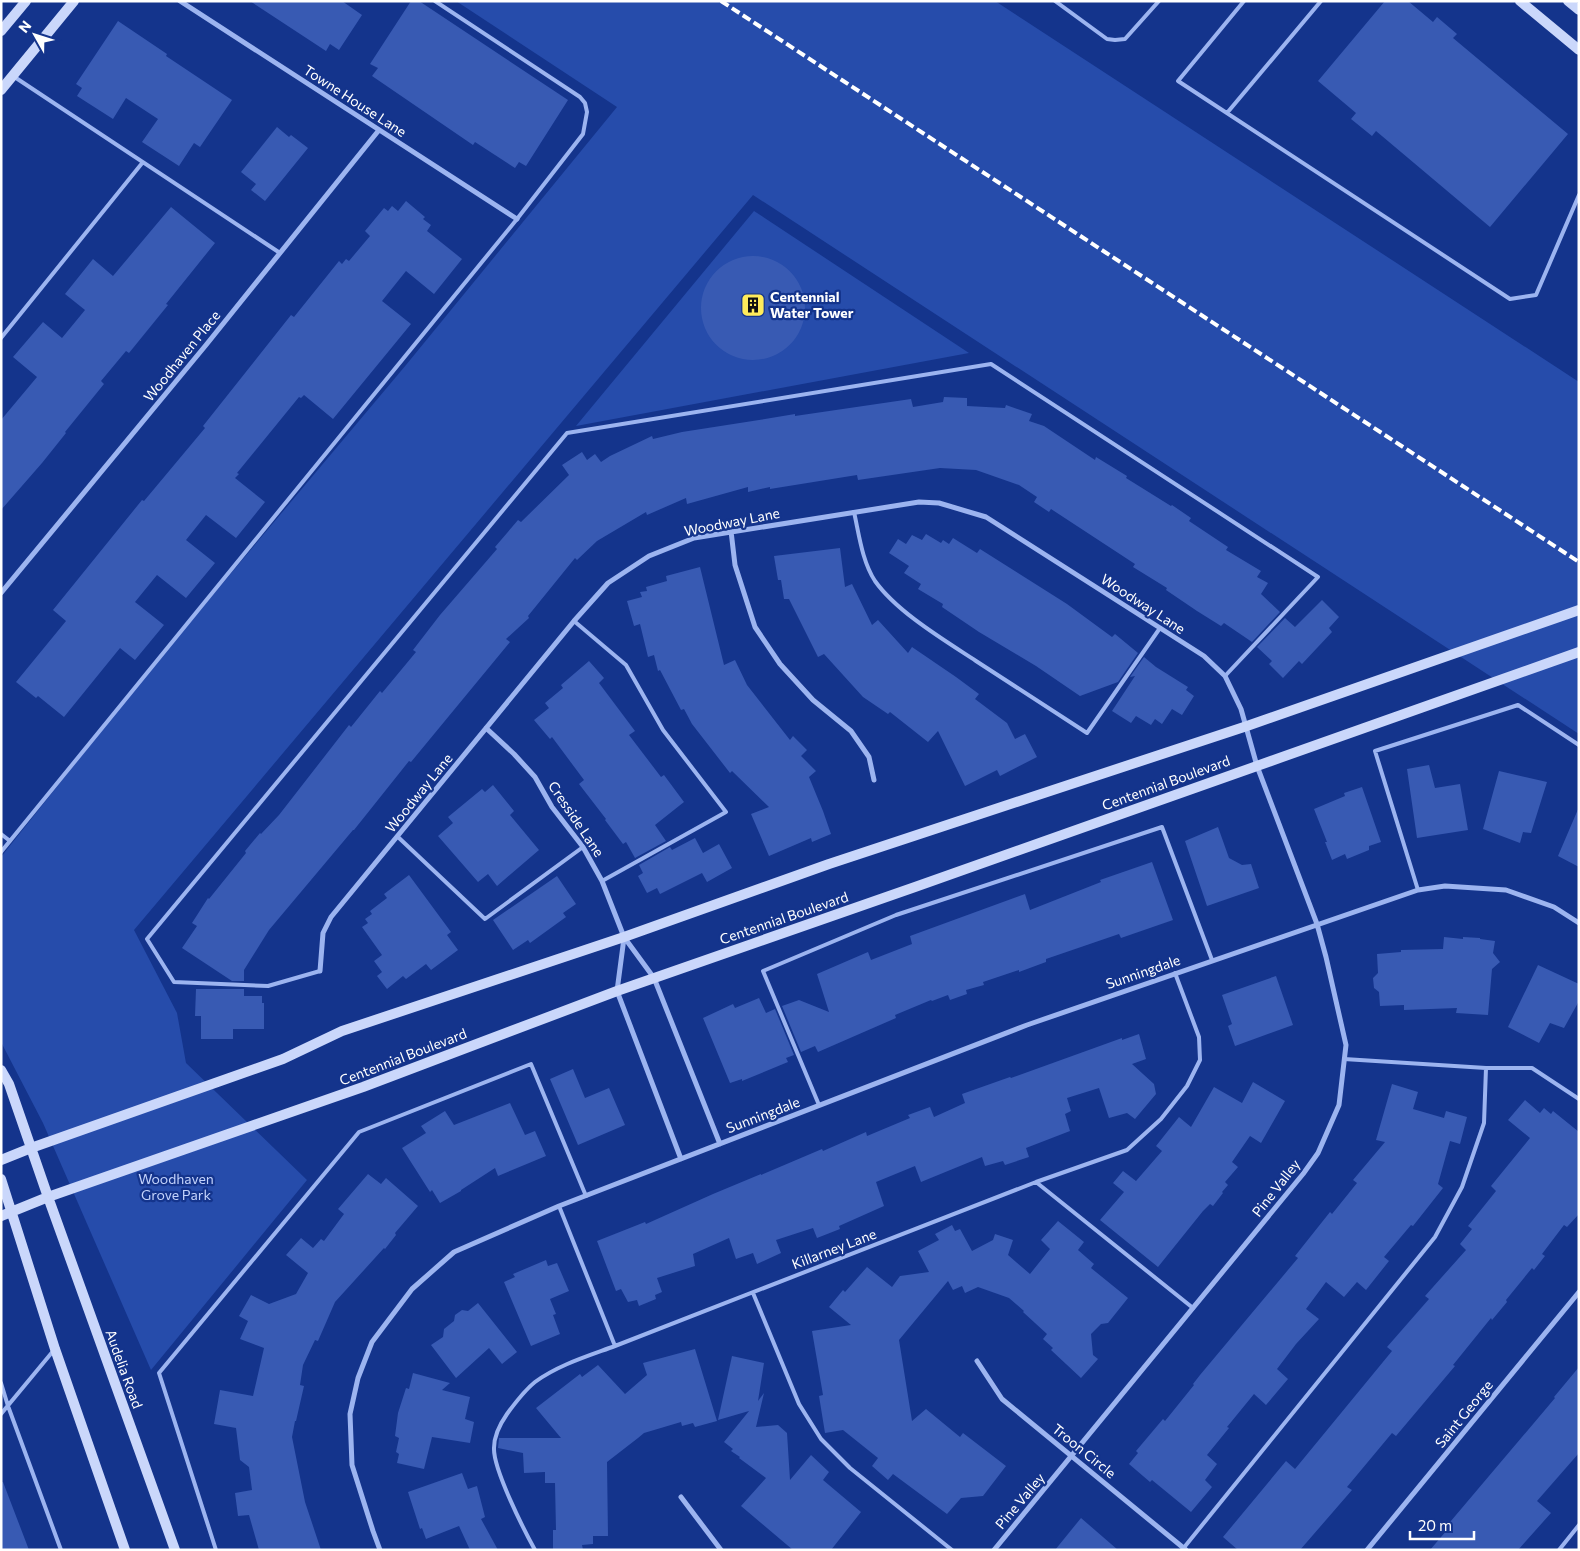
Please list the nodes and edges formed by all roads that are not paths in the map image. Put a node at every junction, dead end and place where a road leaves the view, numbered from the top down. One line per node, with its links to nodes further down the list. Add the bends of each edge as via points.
1 (26, 1): 12 (main road)
2 (74, 1): 14 (main road)
3 (180, 1): 17 (street, Towne House Lane)
4 (436, 1): 20 (lane, via 585,103 587,122 583,134)
5 (1055, 1): 6 (lane, via 1107,39 1115,40 1125,38)
6 (1159, 1)
7 (1244, 1): 16 (lane, via 1178,80)
8 (1321, 1): 16 (lane)
9 (1520, 1): 13 (main road)
10 (1568, 1): 11 (main road)
11 (1579, 10)
12 (1, 31)
13 (1579, 50)
14 (13, 76): 15 (main road); 18 (lane)
15 (1, 90)
16 (1227, 113): 19 (lane, via 1510,299 1536,295)
17 (379, 130): 20 (street, Towne House Lane); 21 (street, Woodhaven Place)
18 (143, 162): 21 (lane); 22 (lane)
19 (1579, 195)
20 (517, 219): 38 (lane)
21 (280, 253): 25 (street, Woodhaven Place)
22 (1, 338)
23 (854, 512): 24 (street, Woodway Lane); 28 (street, Woodway Lane, via 919,502 940,503 986,517); 28 (lane, via 866,561 888,596 939,637 1087,733)
24 (731, 531): 27 (street, Woodway Lane, via 694,538 649,556 608,583); 35 (street, via 735,564 755,627 780,664 813,700 851,731 869,757)
25 (1, 593)
26 (1579, 610): 31 (main road, Centennial Boulevard)
27 (574, 621): 32 (street, Woodway Lane); 41 (lane, via 626,665 663,730 726,812)
28 (1160, 628): 30 (street, Woodway Lane, via 1204,656)
29 (1579, 652): 34 (main road, Centennial Boulevard)
30 (1225, 676): 31 (street, Woodway Lane); 47 (lane, via 1318,577 991,364 567,433 147,939 174,982 268,986)
31 (1247, 726): 34 (street, Woodway Lane); 45 (main road, Centennial Boulevard, via 829,864)
32 (486, 728): 37 (street, Woodway Lane); 39 (street, Cresside Lane, via 535,777 552,807)
33 (1579, 745): 42 (lane, via 1518,705 1375,752)
34 (1257, 766): 44 (street, Pine Valley); 49 (main road, Centennial Boulevard)
35 (874, 780)
36 (1, 834): 38 (lane)
37 (398, 837): 39 (lane, via 485,919); 47 (street, Woodway Lane, via 322,933)
38 (10, 841): 40 (lane)
39 (583, 847): 41 (street, Cresside Lane)
40 (1, 852)
41 (602, 881): 45 (street, Cresside Lane)
42 (1418, 890): 43 (street, Sunningdale, via 1445,886 1506,890 1554,907); 44 (street, Sunningdale)
43 (1579, 923)
44 (1317, 924): 46 (street, Sunningdale); 51 (street, Pine Valley, via 1346,1045)
45 (624, 937): 49 (street, Sunningdale); 50 (street); 57 (main road, Centennial Boulevard, via 342,1031 284,1059)
46 (1212, 960): 48 (street, Sunningdale); 55 (lane, via 1162,827 896,915 764,971)
47 (320, 971)
48 (1175, 973): 55 (street, Sunningdale, via 1027,1024); 61 (lane, Killarney Lane, via 1199,1037 1200,1060 1187,1086 1162,1119 1127,1150)
49 (654, 978): 50 (main road, Centennial Boulevard); 56 (street, Sunningdale)
50 (617, 991): 58 (street); 63 (main road, Centennial Boulevard, via 363,1087)
51 (1344, 1059): 52 (lane); 69 (street, Pine Valley, via 1338,1105 1318,1153)
52 (1486, 1068): 54 (lane, via 1532,1068); 79 (lane, via 1484,1123 1462,1188 1436,1236)
53 (1, 1070): 57 (main road, Audelia Road)
54 (1579, 1099)
55 (819, 1105): 56 (street, Sunningdale)
56 (720, 1144): 58 (street, Sunningdale)
57 (31, 1148): 59 (main road, Centennial Boulevard); 63 (main road, Audelia Road)
58 (681, 1159): 62 (street, Sunningdale)
59 (1, 1160)
60 (1, 1178): 65 (main road)
61 (1036, 1182): 68 (lane, Killarney Lane); 69 (lane)
62 (586, 1196): 64 (street, Sunningdale); 83 (lane, via 531,1064 358,1132 159,1373)
63 (48, 1197): 65 (main road, Centennial Boulevard); 82 (main road, Audelia Road)
64 (559, 1206): 70 (lane); 84 (street, Sunningdale, via 454,1252 412,1289 372,1342 358,1378 350,1414 352,1465)
65 (12, 1212): 66 (main road, Centennial Boulevard); 71 (main road)
66 (1, 1216)
67 (1579, 1292): 89 (street, Saint George)
68 (753, 1293): 70 (lane, Killarney Lane); 87 (lane, via 799,1404 821,1439 850,1468)
69 (1193, 1308): 76 (street, Pine Valley)
70 (614, 1346): 85 (lane, Killarney Lane, via 560,1368 535,1383 499,1426 494,1449 499,1473)
71 (55, 1349): 74 (lane); 81 (main road)
72 (977, 1361): 76 (street, Troon Circle, via 1002,1399)
73 (1, 1383): 74 (lane)
74 (8, 1406): 75 (lane); 80 (lane)
75 (1, 1414)
76 (1072, 1456): 79 (street, Troon Circle); 88 (street, Pine Valley)
77 (681, 1497): 86 (street)
78 (1579, 1525): 90 (lane)
79 (1184, 1549)
80 (61, 1550)
81 (125, 1550)
82 (175, 1550)
83 (216, 1550)
84 (380, 1550)
85 (535, 1550)
86 (721, 1550)
87 (952, 1550)
88 (994, 1550)
89 (1367, 1550)
90 (1559, 1550)

